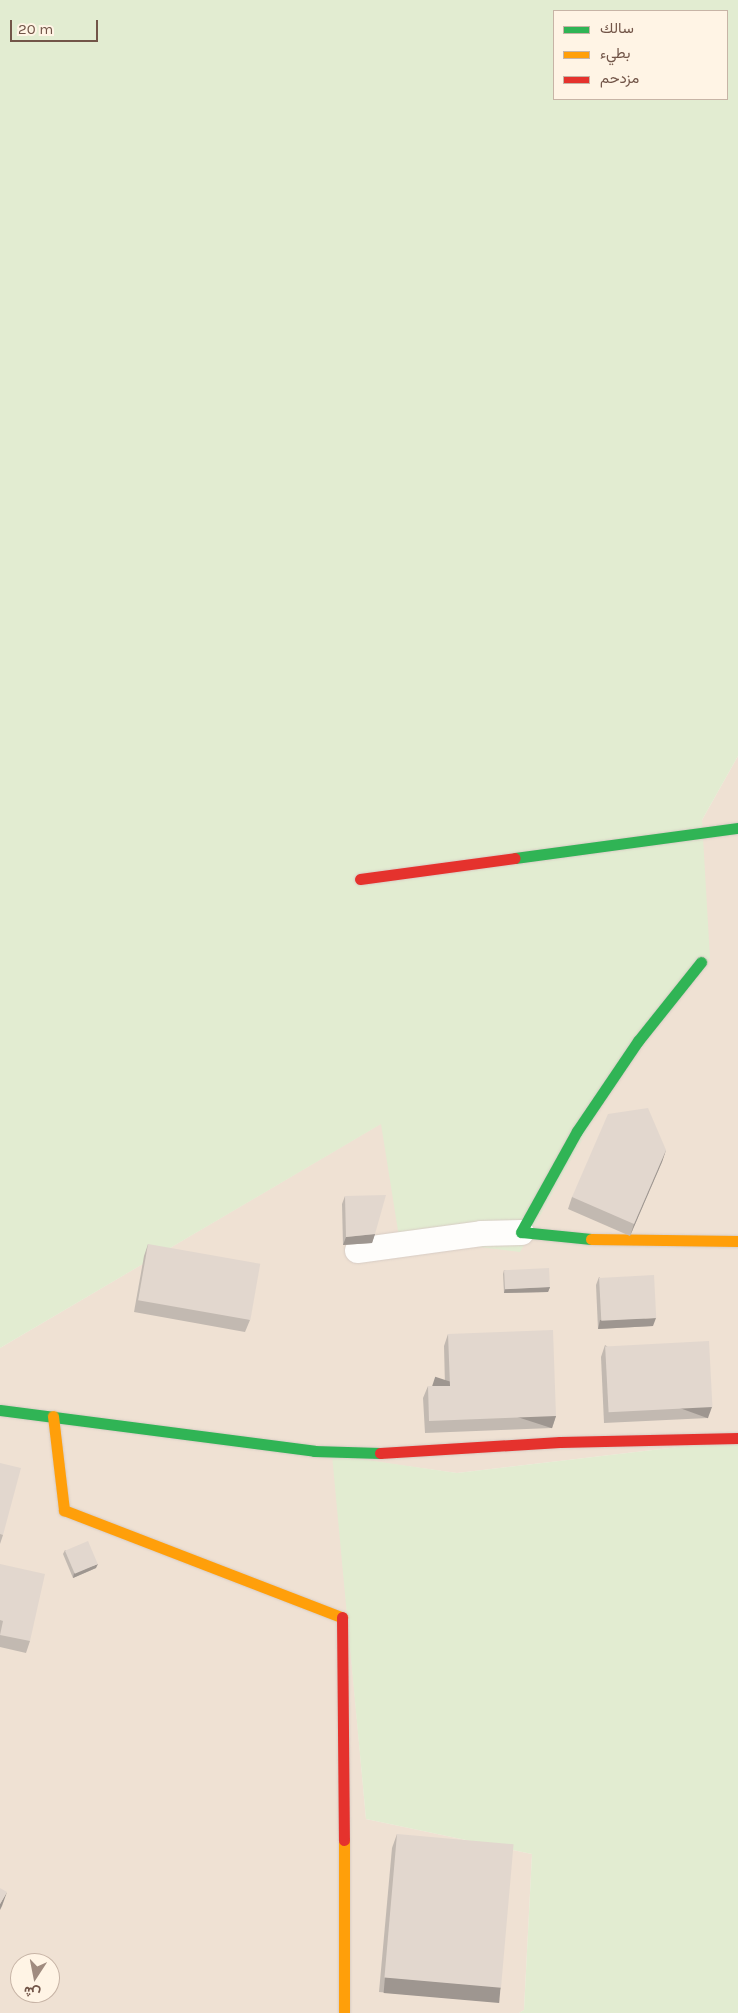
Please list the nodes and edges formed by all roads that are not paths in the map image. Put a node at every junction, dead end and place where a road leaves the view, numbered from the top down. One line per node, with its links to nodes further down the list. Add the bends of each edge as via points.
1 (738, 828): 2 (street)
2 (360, 879)
3 (701, 962): 4 (street, via 638,1041 576,1131)
4 (521, 1232): 5 (street, via 613,1240); 6 (street, via 481,1233)
5 (738, 1240)
6 (357, 1250)
7 (0, 1410): 8 (street)
8 (53, 1416): 9 (street, via 314,1451 406,1454 560,1442); 10 (street, via 64,1510 345,1618)
9 (738, 1438)
10 (344, 2013)

